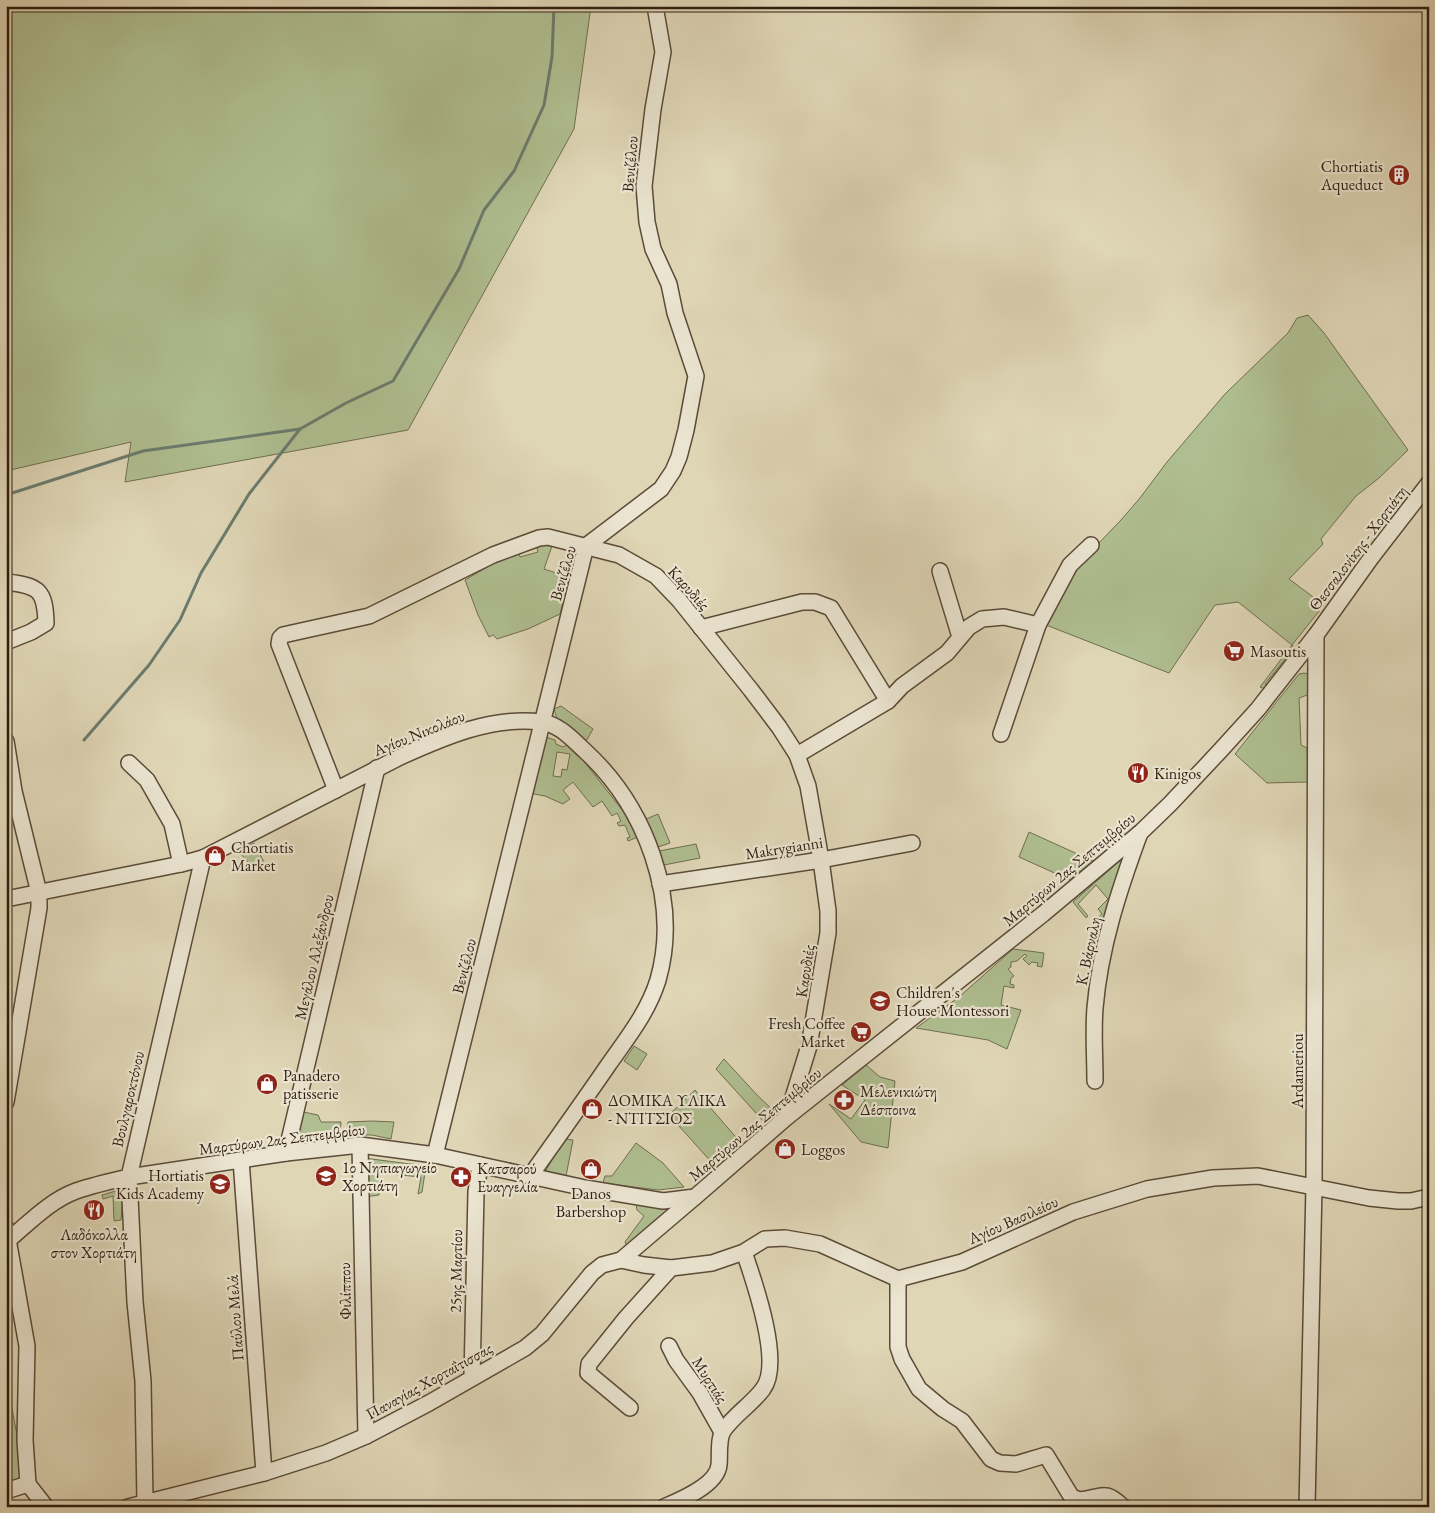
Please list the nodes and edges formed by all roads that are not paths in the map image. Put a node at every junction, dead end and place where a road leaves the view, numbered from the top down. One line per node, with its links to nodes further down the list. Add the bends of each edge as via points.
1 (655, 6): 4 (street, Βενιζέλου, via 663,52 644,186 647,222 696,376 686,430 673,471 661,489)
2 (1429, 483): 9 (street, Θεσσαλονίκης - Χορτιάτη)
3 (1091, 545): 7 (street, via 1070,565)
4 (586, 546): 8 (street, Καρυδιές, via 619,555 656,576); 13 (street, Βενιζέλου); 19 (street, Καρυδιές, via 539,538 493,555 368,616 283,635 279,644)
5 (940, 571): 10 (street)
6 (7, 582): 11 (street, via 28,585 41,593 46,623)
7 (1038, 625): 10 (street, via 1004,617 982,619); 14 (street)
8 (701, 628): 12 (street, via 802,602 822,604 836,614); 16 (street, Καρυδιές, via 779,727)
9 (1316, 635): 20 (street, Μαρτύρων 2ας Σεπτεμβρίου, via 1233,738); 38 (street, Ardameriou)
10 (960, 637): 12 (street, via 947,653 902,686)
11 (6, 642)
12 (888, 701): 16 (street)
13 (542, 722): 18 (street, Αγίου Νικολάου, via 514,722 470,729); 25 (street, Αγίου Νικολάου, via 568,736 611,779 643,831); 33 (street, Βενιζέλου)
14 (1001, 734)
15 (6, 741): 26 (street, via 14,791)
16 (797, 755): 23 (street, Καρυδιές, via 808,786)
17 (129, 763): 24 (street, via 147,780 172,824)
18 (376, 768): 19 (street, Αγίου Νικολάου); 32 (street, Μεγάλου Αλεξάνδρου)
19 (336, 790): 22 (street, Αγίου Νικολάου)
20 (1141, 832): 28 (street, Κ. Βάρναλη, via 1108,930 1099,972 1094,1010); 30 (street, Μαρτύρων 2ας Σεπτεμβρίου)
21 (912, 844): 23 (street, Makrygianni)
22 (202, 858): 24 (street, Αγίου Νικολάου); 37 (street, Βουλγαροκτόνου)
23 (821, 860): 25 (street, Makrygianni); 30 (street, Καρυδιές, via 828,933 809,1046)
24 (181, 864): 26 (street, Αγίου Νικολάου)
25 (660, 884): 36 (street, Αγίου Νικολάου, via 664,903 664,943 651,1001)
26 (39, 893): 27 (street, Αγίου Νικολάου); 29 (street)
27 (6, 899)
28 (1095, 1081)
29 (6, 1102)
30 (788, 1117): 39 (street, Μαρτύρων 2ας Σεπτεμβρίου)
31 (360, 1144): 32 (street, Μαρτύρων 2ας Σεπτεμβρίου); 33 (street, Μαρτύρων 2ας Σεπτεμβρίου); 50 (street, Φιλίππου)
32 (286, 1153): 34 (street, Μαρτύρων 2ας Σεπτεμβρίου)
33 (435, 1155): 35 (street, Μαρτύρων 2ας Σεπτεμβρίου)
34 (241, 1160): 37 (street, Μαρτύρων 2ας Σεπτεμβρίου); 51 (street, Παύλου Μελά)
35 (480, 1165): 36 (street, Μαρτύρων 2ας Σεπτεμβρίου); 47 (street, 25ης Μαρτίου, via 476,1192)
36 (531, 1175): 39 (street, Μαρτύρων 2ας Σεπτεμβρίου, via 662,1201)
37 (129, 1177): 41 (street, Μαρτύρων 2ας Σεπτεμβρίου, via 74,1192 47,1207); 54 (street, Βουλγαροκτόνου, via 135,1302 143,1381)
38 (1314, 1186): 40 (street, Αγίου Βασιλείου, via 1398,1201); 45 (street, Αγίου Βασιλείου, via 1258,1176 1213,1178 1147,1189 1073,1212 962,1262); 59 (street, Ardameriou)
39 (696, 1197): 43 (street, Παναγίας Χορταΐτισσας)
40 (1429, 1197)
41 (7, 1237): 52 (street, via 27,1346 25,1440)
42 (744, 1252): 44 (street, via 712,1263); 45 (street, via 765,1239 794,1239 820,1244); 49 (street, via 766,1327 770,1363 764,1389)
43 (621, 1260): 44 (street); 47 (street, Παναγίας Χορταΐτισσας, via 592,1273 542,1334 525,1348)
44 (671, 1268): 48 (street, via 626,1318 587,1369)
45 (898, 1279): 58 (street, via 898,1347 919,1389 962,1421 991,1459 1000,1464 1016,1464 1046,1455 1071,1496 1078,1500 1112,1496)
46 (670, 1346): 49 (street, Μυρτιάς)
47 (472, 1378): 50 (street, Παναγίας Χορταΐτισσας)
48 (630, 1408)
49 (722, 1432): 57 (street, via 717,1475 689,1496)
50 (366, 1436): 51 (street, Παναγίας Χορταΐτισσας)
51 (264, 1473): 54 (street, Παναγίας Χορταΐτισσας)
52 (28, 1484): 53 (street); 55 (street)
53 (6, 1491)
54 (145, 1504): 56 (street, Παναγίας Χορταΐτισσας)
55 (46, 1507)
56 (128, 1507)
57 (664, 1507)
58 (1123, 1507)
59 (1307, 1507)

